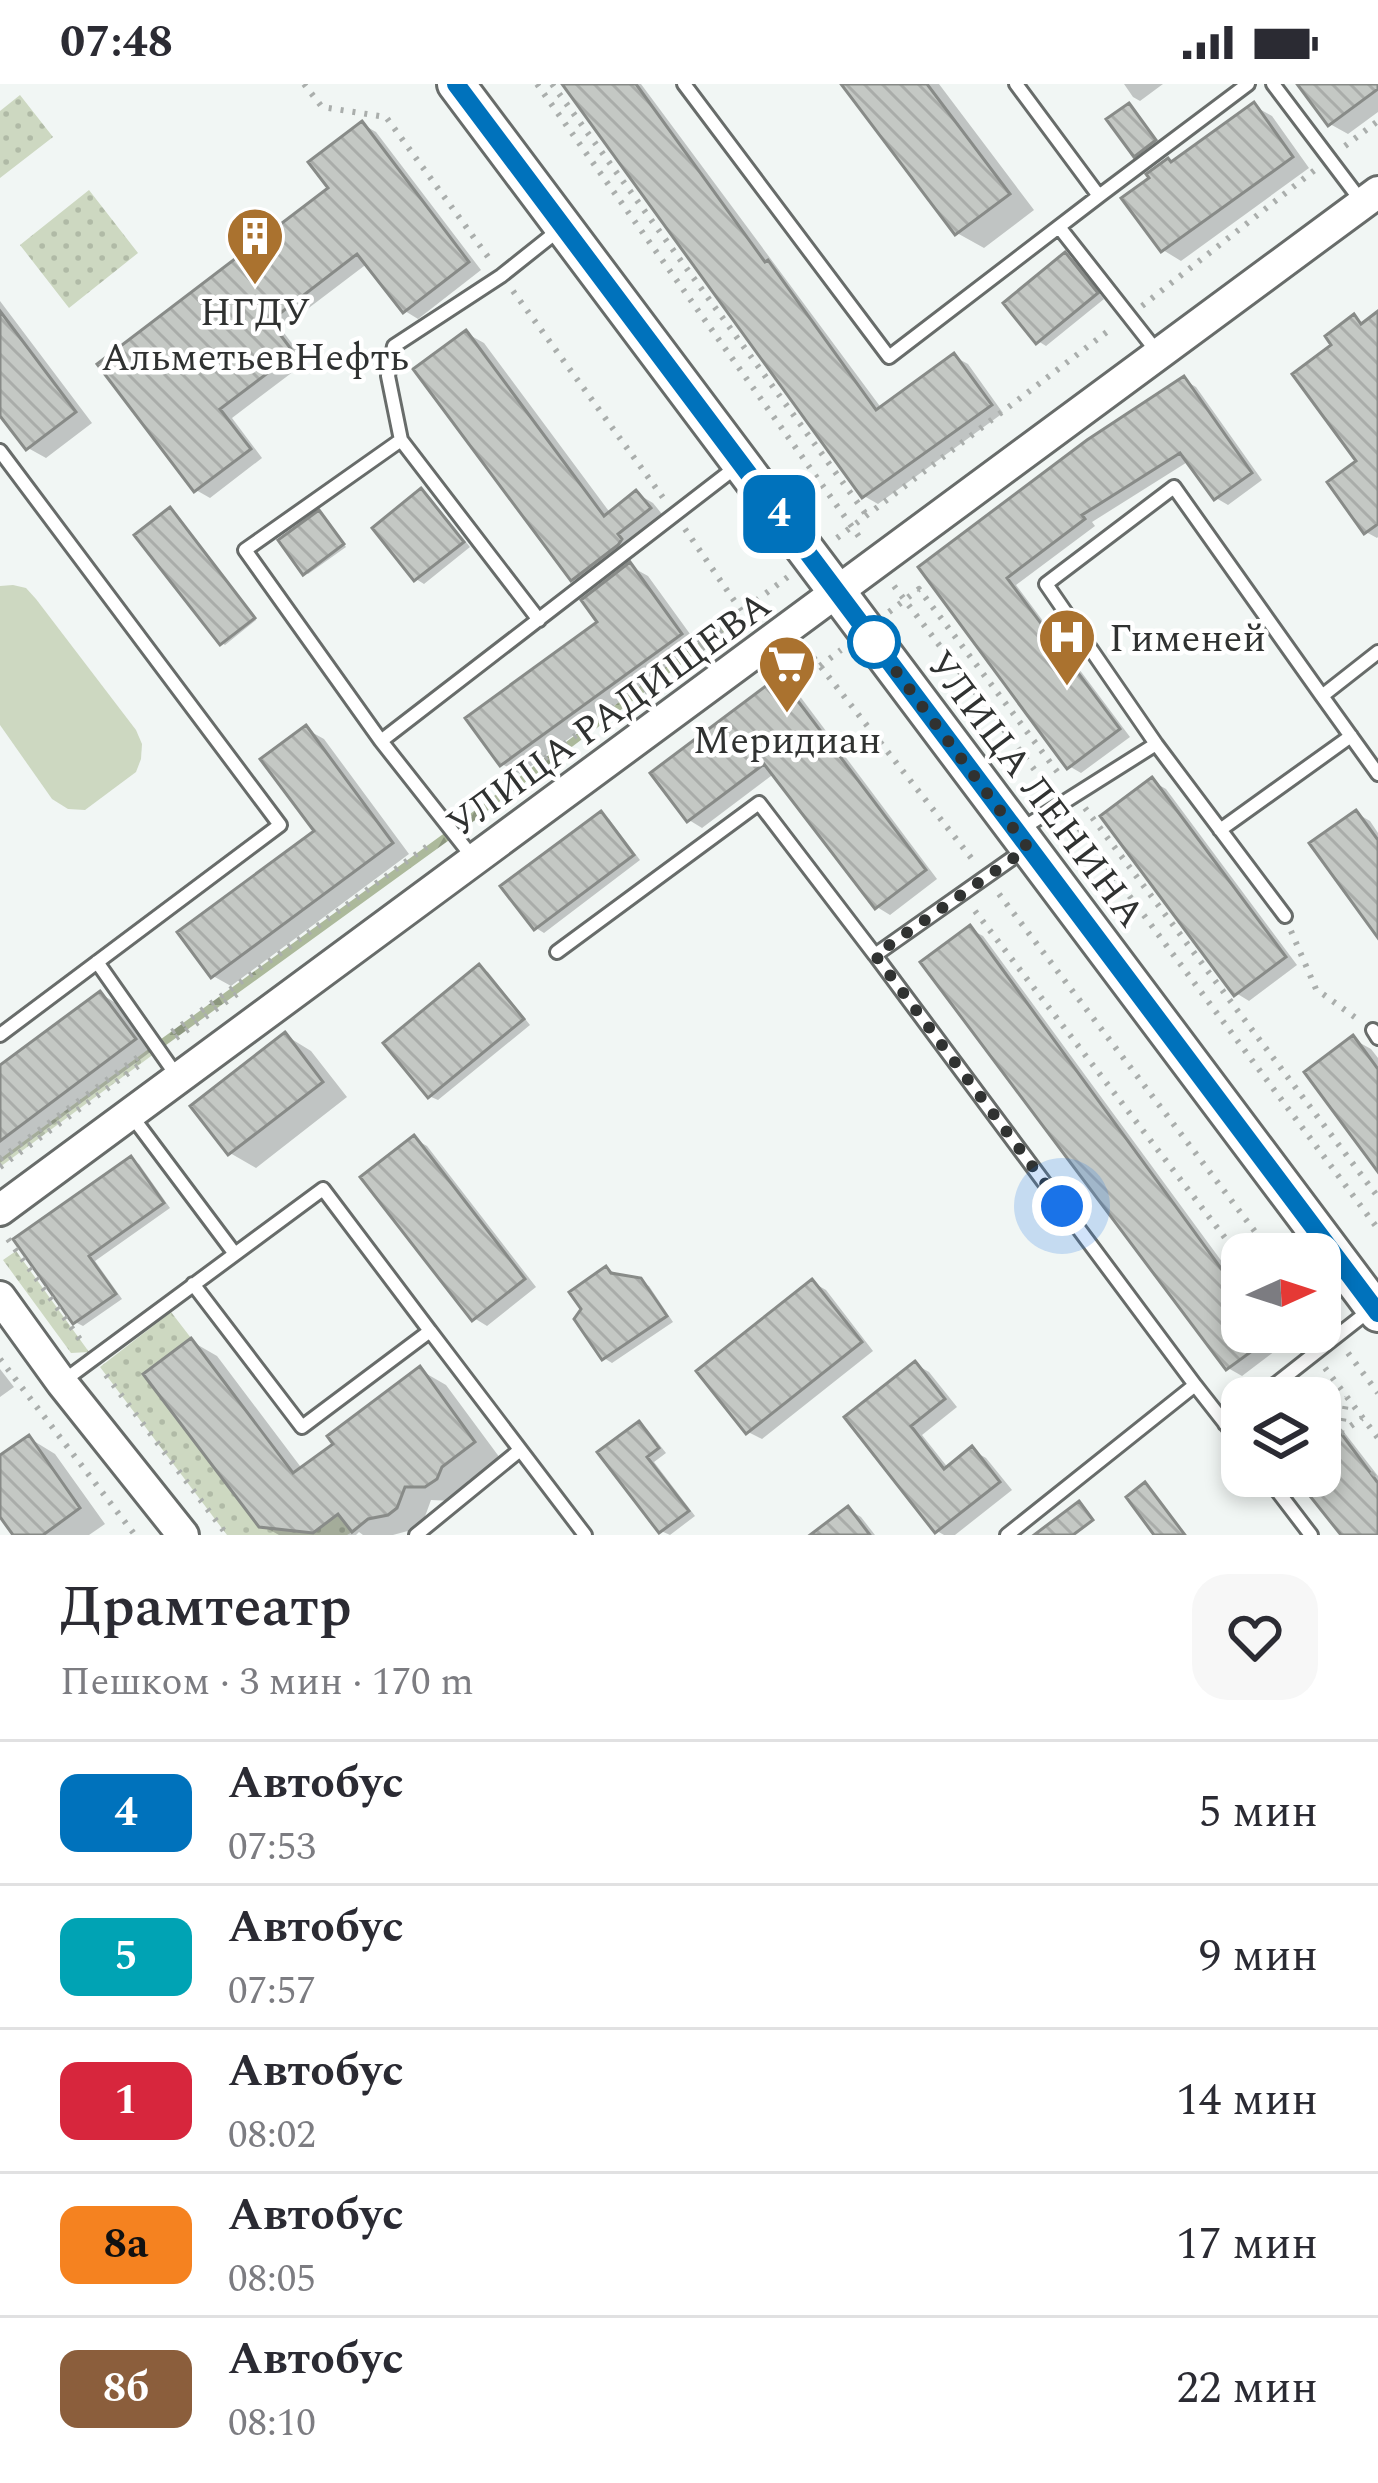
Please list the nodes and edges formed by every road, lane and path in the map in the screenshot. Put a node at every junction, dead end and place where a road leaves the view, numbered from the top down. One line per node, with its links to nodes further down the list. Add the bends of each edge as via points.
1 (304, 84): 13 (path, via 322,107 386,116)
2 (456, 84): 11 (main road, УЛИЦА ЛЕНИНА)
3 (537, 84): 4 (path, via 851,526 868,517)
4 (553, 84)
5 (684, 84): 12 (lane, via 889,357)
6 (1016, 84): 9 (lane)
7 (1248, 84): 9 (lane)
8 (1274, 84): 10 (lane)
9 (1099, 196): 12 (lane)
10 (1370, 198): 14 (street, УЛИЦА РАДИЩЕВА)
11 (563, 227): 13 (lane); 17 (main road, УЛИЦА ЛЕНИНА)
12 (1059, 227): 14 (lane)
13 (501, 276): 15 (lane, via 394,346 388,376); 18 (path)
14 (1158, 354): 19 (street, УЛИЦА РАДИЩЕВА)
15 (401, 440): 22 (lane); 27 (lane, via 245,550)
16 (0, 452): 41 (lane, via 280,825)
17 (740, 464): 18 (lane); 19 (main road, УЛИЦА ЛЕНИНА)
18 (675, 515): 21 (path); 22 (lane)
19 (837, 592): 34 (main road, УЛИЦА ЛЕНИНА); 35 (street, УЛИЦА РАДИЩЕВА)
20 (768, 593): 21 (path)
21 (743, 613): 32 (path)
22 (539, 620): 27 (lane)
23 (802, 644): 36 (path)
24 (1378, 652): 25 (lane)
25 (1322, 696): 26 (lane); 28 (lane, via 1174,487 1046,584)
26 (1351, 736): 29 (lane); 33 (lane)
27 (381, 741): 32 (lane)
28 (1156, 744): 30 (lane); 33 (lane)
29 (1378, 774)
30 (1075, 796): 31 (lane); 31 (path, via 919,589 905,600); 48 (path)
31 (1061, 804): 34 (lane); 50 (path)
32 (450, 829): 35 (lane); 44 (path)
33 (1220, 830): 38 (lane)
34 (1023, 840): 36 (lane); 57 (main road, УЛИЦА ЛЕНИНА)
35 (475, 860): 45 (street, УЛИЦА РАДИЩЕВА)
36 (986, 877): 37 (lane); 52 (path)
37 (962, 894): 40 (lane); 51 (path)
38 (1285, 916): 42 (path, via 1316,989)
39 (556, 952): 40 (lane, via 759,803)
40 (875, 955): 64 (lane)
41 (98, 962): 43 (lane); 44 (lane)
42 (1375, 1034)
43 (0, 1035)
44 (155, 1044): 45 (lane); 47 (path)
45 (179, 1078): 46 (street, УЛИЦА РАДИЩЕВА)
46 (131, 1114): 49 (street, УЛИЦА РАДИЩЕВА); 54 (lane)
47 (0, 1159)
48 (1378, 1197)
49 (0, 1210)
50 (1378, 1229)
51 (1221, 1233)
52 (1256, 1233)
53 (0, 1249): 61 (path, via 9,1242)
54 (235, 1254): 55 (lane); 58 (lane, via 323,1189)
55 (193, 1284): 58 (lane, via 302,1427); 61 (lane)
56 (0, 1297): 63 (street)
57 (1376, 1310): 59 (lane)
58 (430, 1331): 69 (lane)
59 (1314, 1354): 62 (lane); 65 (path)
60 (0, 1359): 71 (path)
61 (94, 1359): 63 (lane); 73 (path)
62 (1285, 1377)
63 (62, 1382): 72 (street)
64 (1195, 1385): 67 (lane); 76 (lane)
65 (1347, 1397): 66 (path); 66 (path, via 1341,1433)
66 (1363, 1417): 68 (path)
67 (1221, 1419)
68 (1378, 1438)
69 (520, 1450): 74 (lane); 75 (lane)
70 (1282, 1497): 77 (lane)
71 (135, 1535)
72 (184, 1535)
73 (227, 1535)
74 (416, 1535)
75 (585, 1535)
76 (1007, 1535)
77 (1311, 1535)

